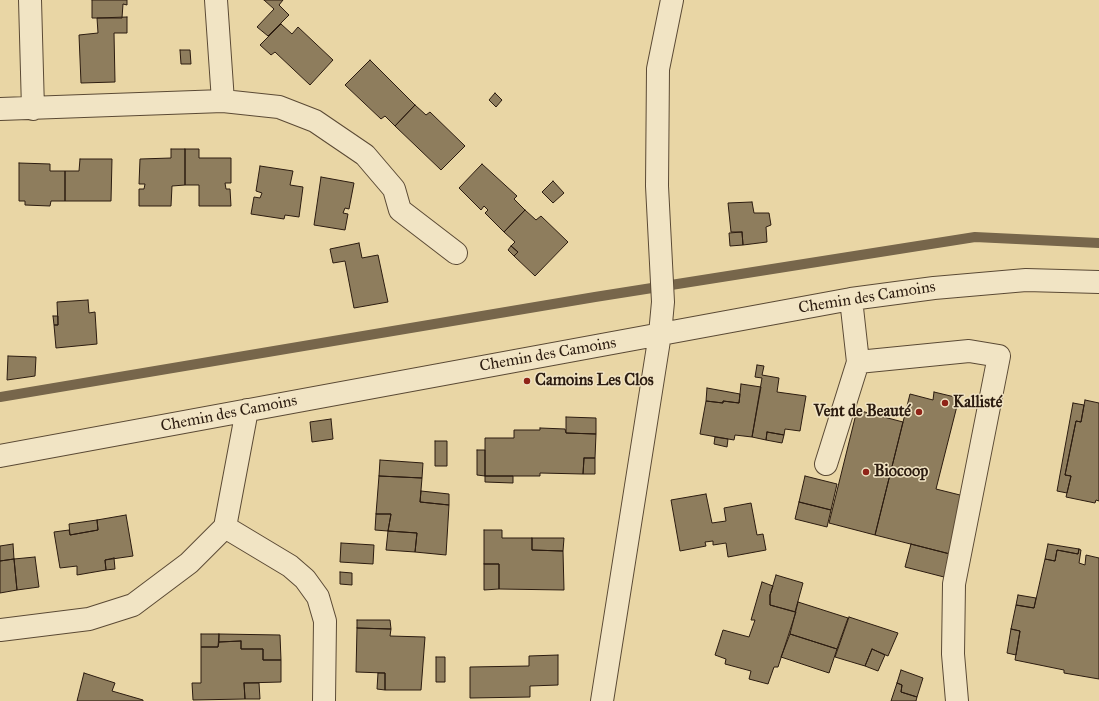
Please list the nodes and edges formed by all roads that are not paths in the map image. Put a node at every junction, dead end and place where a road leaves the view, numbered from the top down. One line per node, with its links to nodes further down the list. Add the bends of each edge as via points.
1 (30, 0): 6 (street)
2 (216, 0): 4 (street)
3 (672, 0): 10 (street, via 658,69 657,186 663,302)
4 (223, 101): 6 (street); 7 (street, via 280,107 315,121 365,155 394,189 400,210)
5 (0, 109): 6 (street)
6 (33, 109)
7 (456, 253)
8 (1099, 282): 9 (street, Chemin des Camoins, via 1026,280)
9 (851, 299): 10 (street, Chemin des Camoins); 11 (street)
10 (660, 334): 12 (street, Chemin des Camoins); 18 (street)
11 (858, 362): 14 (street); 19 (street, via 969,351 1000,356 954,584 953,654)
12 (247, 410): 13 (street, Chemin des Camoins); 15 (street)
13 (0, 456)
14 (826, 464)
15 (225, 527): 16 (street, via 188,563 133,605 89,619); 17 (street, via 290,566 305,579 318,597 325,621)
16 (0, 630)
17 (324, 701)
18 (602, 701)
19 (957, 701)

